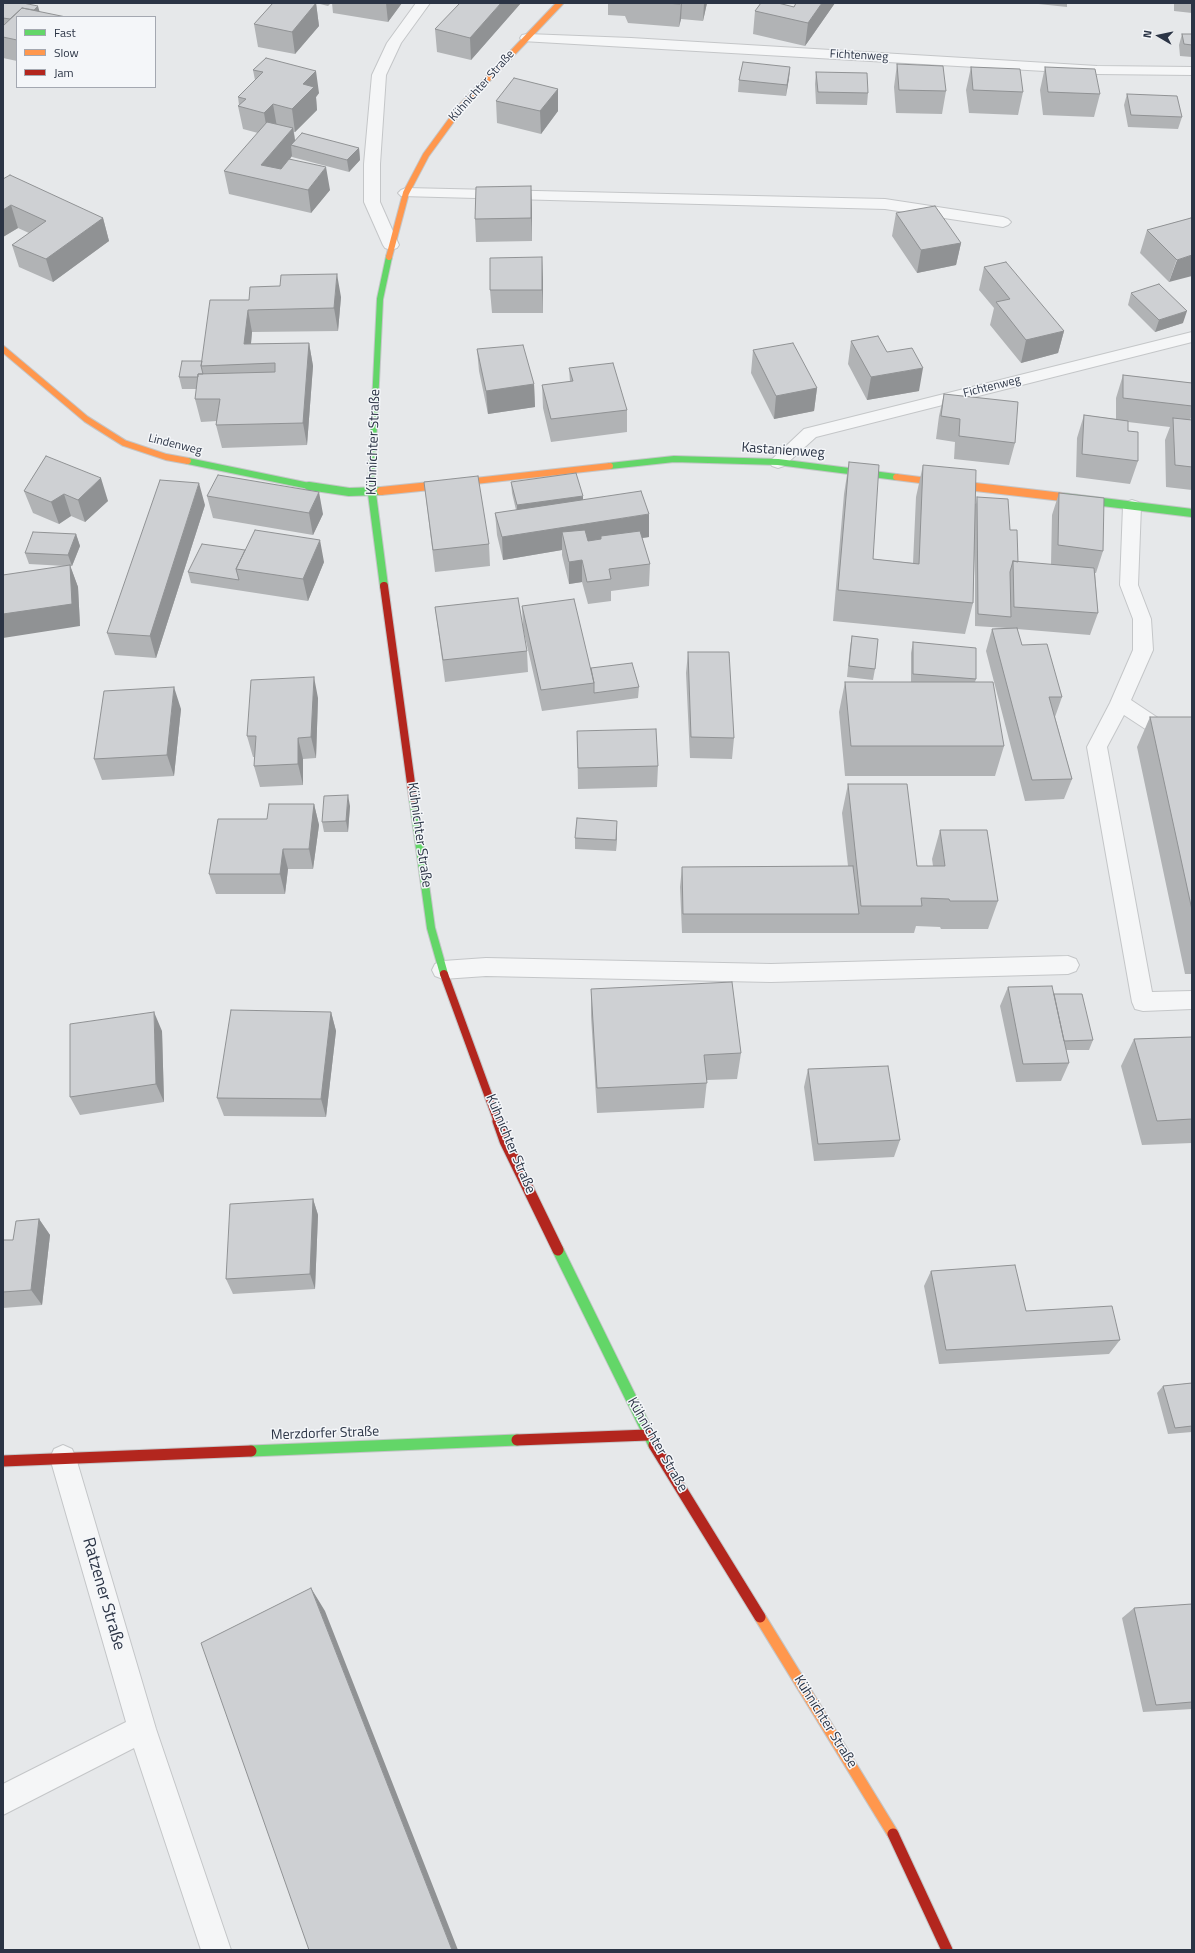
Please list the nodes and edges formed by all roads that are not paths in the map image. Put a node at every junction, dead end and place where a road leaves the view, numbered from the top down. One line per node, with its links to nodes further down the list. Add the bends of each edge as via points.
1 (423, 3): 7 (street, via 394,43 379,75 372,164 372,202)
2 (560, 3): 3 (street, Kühnichter Straße)
3 (527, 38): 4 (street, Fichtenweg, via 1097,70); 5 (street, Kühnichter Straße, via 461,107 426,155)
4 (1192, 71)
5 (406, 193): 6 (street, via 885,204); 7 (street, Kühnichter Straße)
6 (1003, 222)
7 (391, 245): 11 (street, Kühnichter Straße, via 380,298)
8 (1192, 337): 10 (street, Fichtenweg, via 810,433)
9 (3, 349): 11 (street, Lindenweg, via 86,419 124,443 166,457 286,482 337,491)
10 (778, 462): 11 (street, Kastanienweg, via 674,459); 12 (street, Kastanienweg)
11 (371, 492): 17 (street, Kühnichter Straße, via 431,928)
12 (1132, 506): 13 (street, Kastanienweg); 14 (street, via 1129,585 1142,619 1143,650)
13 (1192, 513)
14 (1120, 703): 15 (street, via 1160,729); 18 (street, via 1097,747 1144,1002)
15 (1192, 730)
16 (1068, 965): 17 (street, via 771,973 486,967)
17 (443, 970): 19 (street, Kühnichter Straße, via 506,1141)
18 (1192, 1000)
19 (648, 1435): 20 (street, Merzdorfer Straße); 25 (street, Kühnichter Straße, via 888,1824)
20 (63, 1458): 21 (street, Merzdorfer Straße); 22 (street, Ratzener Straße)
21 (3, 1461)
22 (142, 1729): 23 (street); 24 (street, Ratzener Straße)
23 (3, 1800)
24 (216, 1950)
25 (947, 1950)

